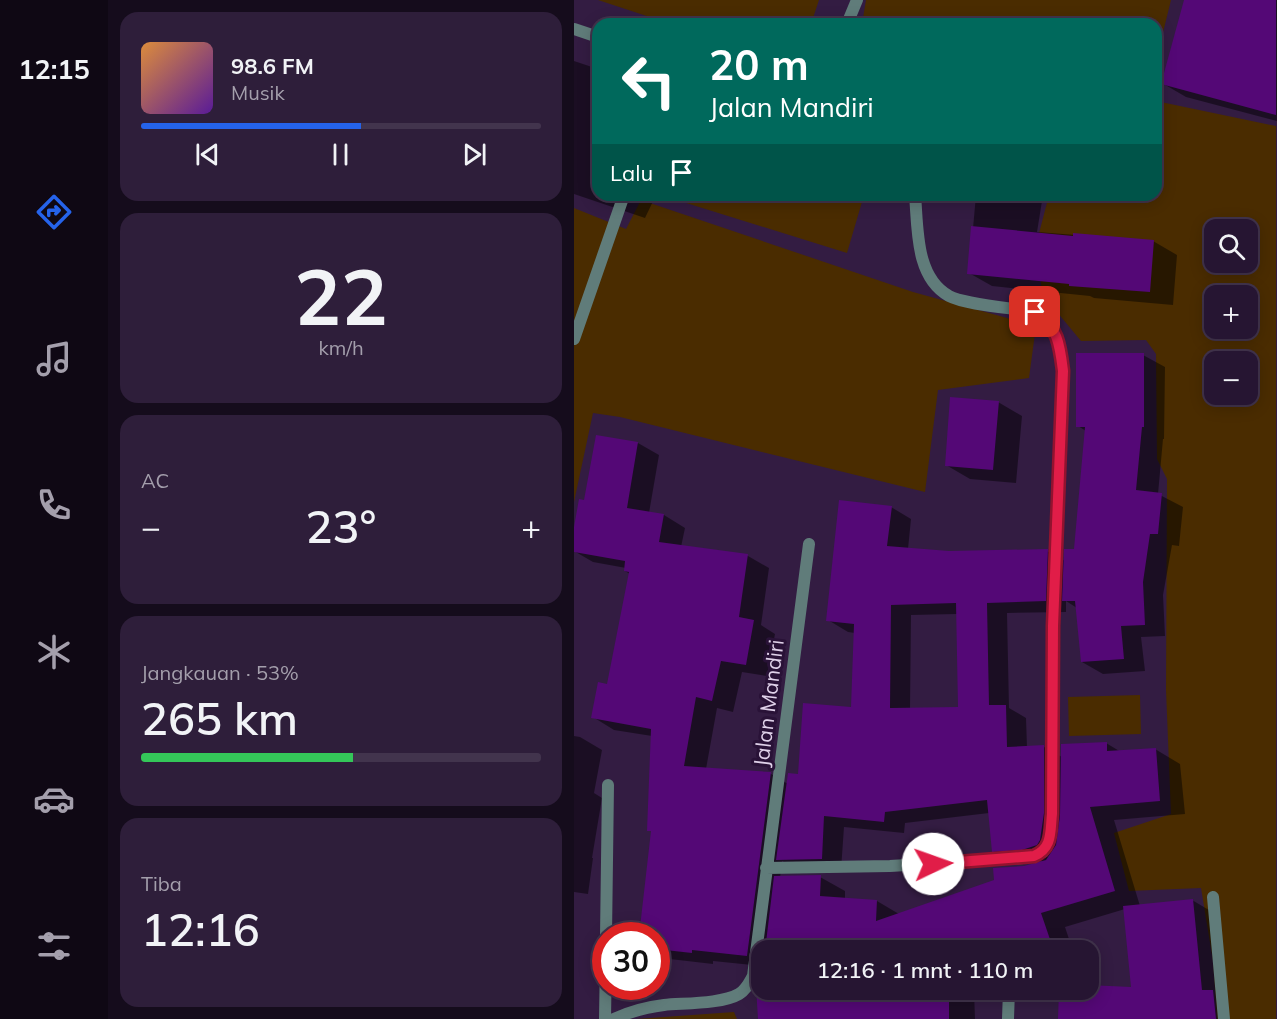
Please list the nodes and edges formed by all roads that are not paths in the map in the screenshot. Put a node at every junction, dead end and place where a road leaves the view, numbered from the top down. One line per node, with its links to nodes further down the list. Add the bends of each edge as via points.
1 (857, 0): 2 (street)
2 (850, 18)
3 (574, 29): 4 (street)
4 (592, 35)
5 (622, 201): 7 (street)
6 (916, 201): 10 (street, via 922,254 937,286 961,300 1035,312 1054,329 1060,344 1063,371 1053,626 1052,814 1048,843 1043,852 1023,858 879,867)
7 (574, 339)
8 (809, 544): 10 (street, Jalan Mandiri)
9 (608, 785): 12 (street)
10 (766, 867): 16 (street, Jalan Mandiri, via 753,975 747,988 738,995 660,1006)
11 (1213, 897): 18 (street)
12 (606, 922)
13 (605, 1000): 15 (street)
14 (1009, 1000): 17 (street)
15 (605, 1019)
16 (614, 1019)
17 (1008, 1019)
18 (1224, 1019)

